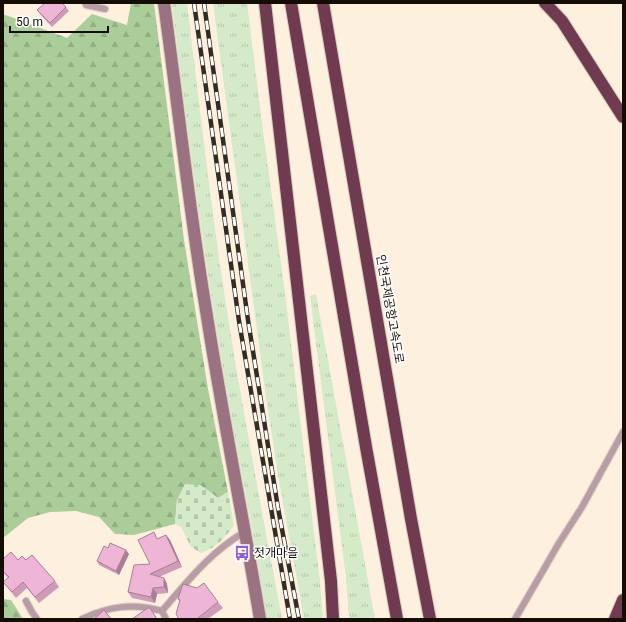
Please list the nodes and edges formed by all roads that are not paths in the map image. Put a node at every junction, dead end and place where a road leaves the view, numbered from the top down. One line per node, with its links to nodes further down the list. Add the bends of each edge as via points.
1 (84, 3): 7 (lane)
2 (164, 3): 10 (street, via 204,303)
3 (265, 3): 18 (highway)
4 (291, 3): 19 (highway)
5 (323, 3): 20 (highway, 인천국제공항고속도로)
6 (545, 3): 8 (highway, via 562,20)
7 (105, 9)
8 (623, 117)
9 (623, 432): 21 (lane, via 582,507)
10 (245, 532): 13 (lane, via 228,542 202,566); 17 (street)
11 (623, 600): 22 (highway)
12 (26, 601): 14 (lane)
13 (162, 611): 15 (lane, via 119,607 106,609); 16 (lane)
14 (37, 619)
15 (82, 619)
16 (166, 619)
17 (260, 619)
18 (334, 619)
19 (397, 619)
20 (430, 619)
21 (515, 619)
22 (615, 619)

